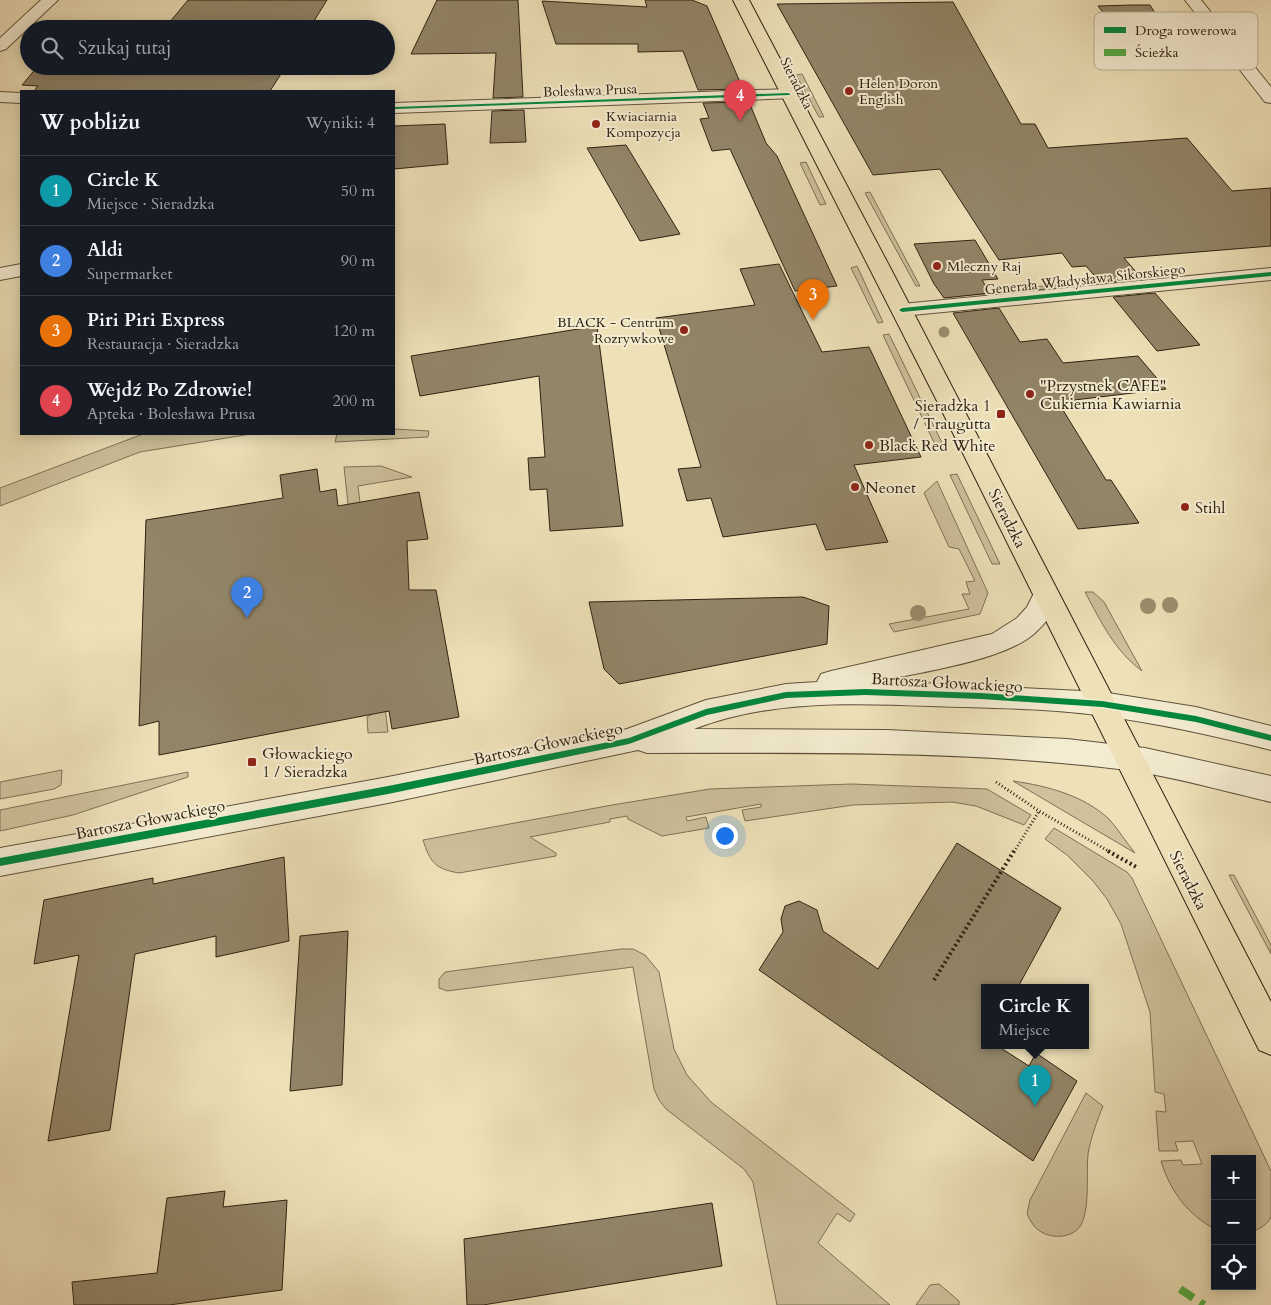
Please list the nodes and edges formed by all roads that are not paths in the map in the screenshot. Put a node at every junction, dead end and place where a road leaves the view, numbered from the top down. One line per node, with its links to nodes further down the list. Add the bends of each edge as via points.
1 (50, 0): 5 (street)
2 (740, 0): 9 (main road, Sieradzka)
3 (1193, 0): 4 (street)
4 (1203, 12)
5 (28, 20)
6 (20, 28): 7 (street)
7 (0, 46)
8 (1249, 70): 12 (street)
9 (788, 94): 13 (street, Bolesława Prusa); 17 (main road, Sieradzka)
10 (0, 97): 11 (street)
11 (20, 98)
12 (1271, 98)
13 (395, 108)
14 (20, 270): 15 (street)
15 (0, 274)
16 (1271, 274): 17 (street, Generała Władysława Sikorskiego)
17 (902, 310): 18 (main road, Sieradzka)
18 (1046, 594): 19 (street, via 1038,613 1027,625 998,643 857,675); 20 (main road, Sieradzka)
19 (786, 695): 20 (street, Bartosza Głowackiego, via 865,692); 22 (street, Bartosza Głowackiego, via 706,712)
20 (1102, 704): 21 (street, Bartosza Głowackiego, via 1196,720); 23 (main road, Sieradzka)
21 (1271, 738)
22 (629, 741): 23 (street, Bartosza Głowackiego, via 953,743); 25 (street, Bartosza Głowackiego)
23 (1128, 758): 24 (street, Bartosza Głowackiego); 26 (main road, Sieradzka)
24 (1271, 789)
25 (0, 862)
26 (1271, 1038)

